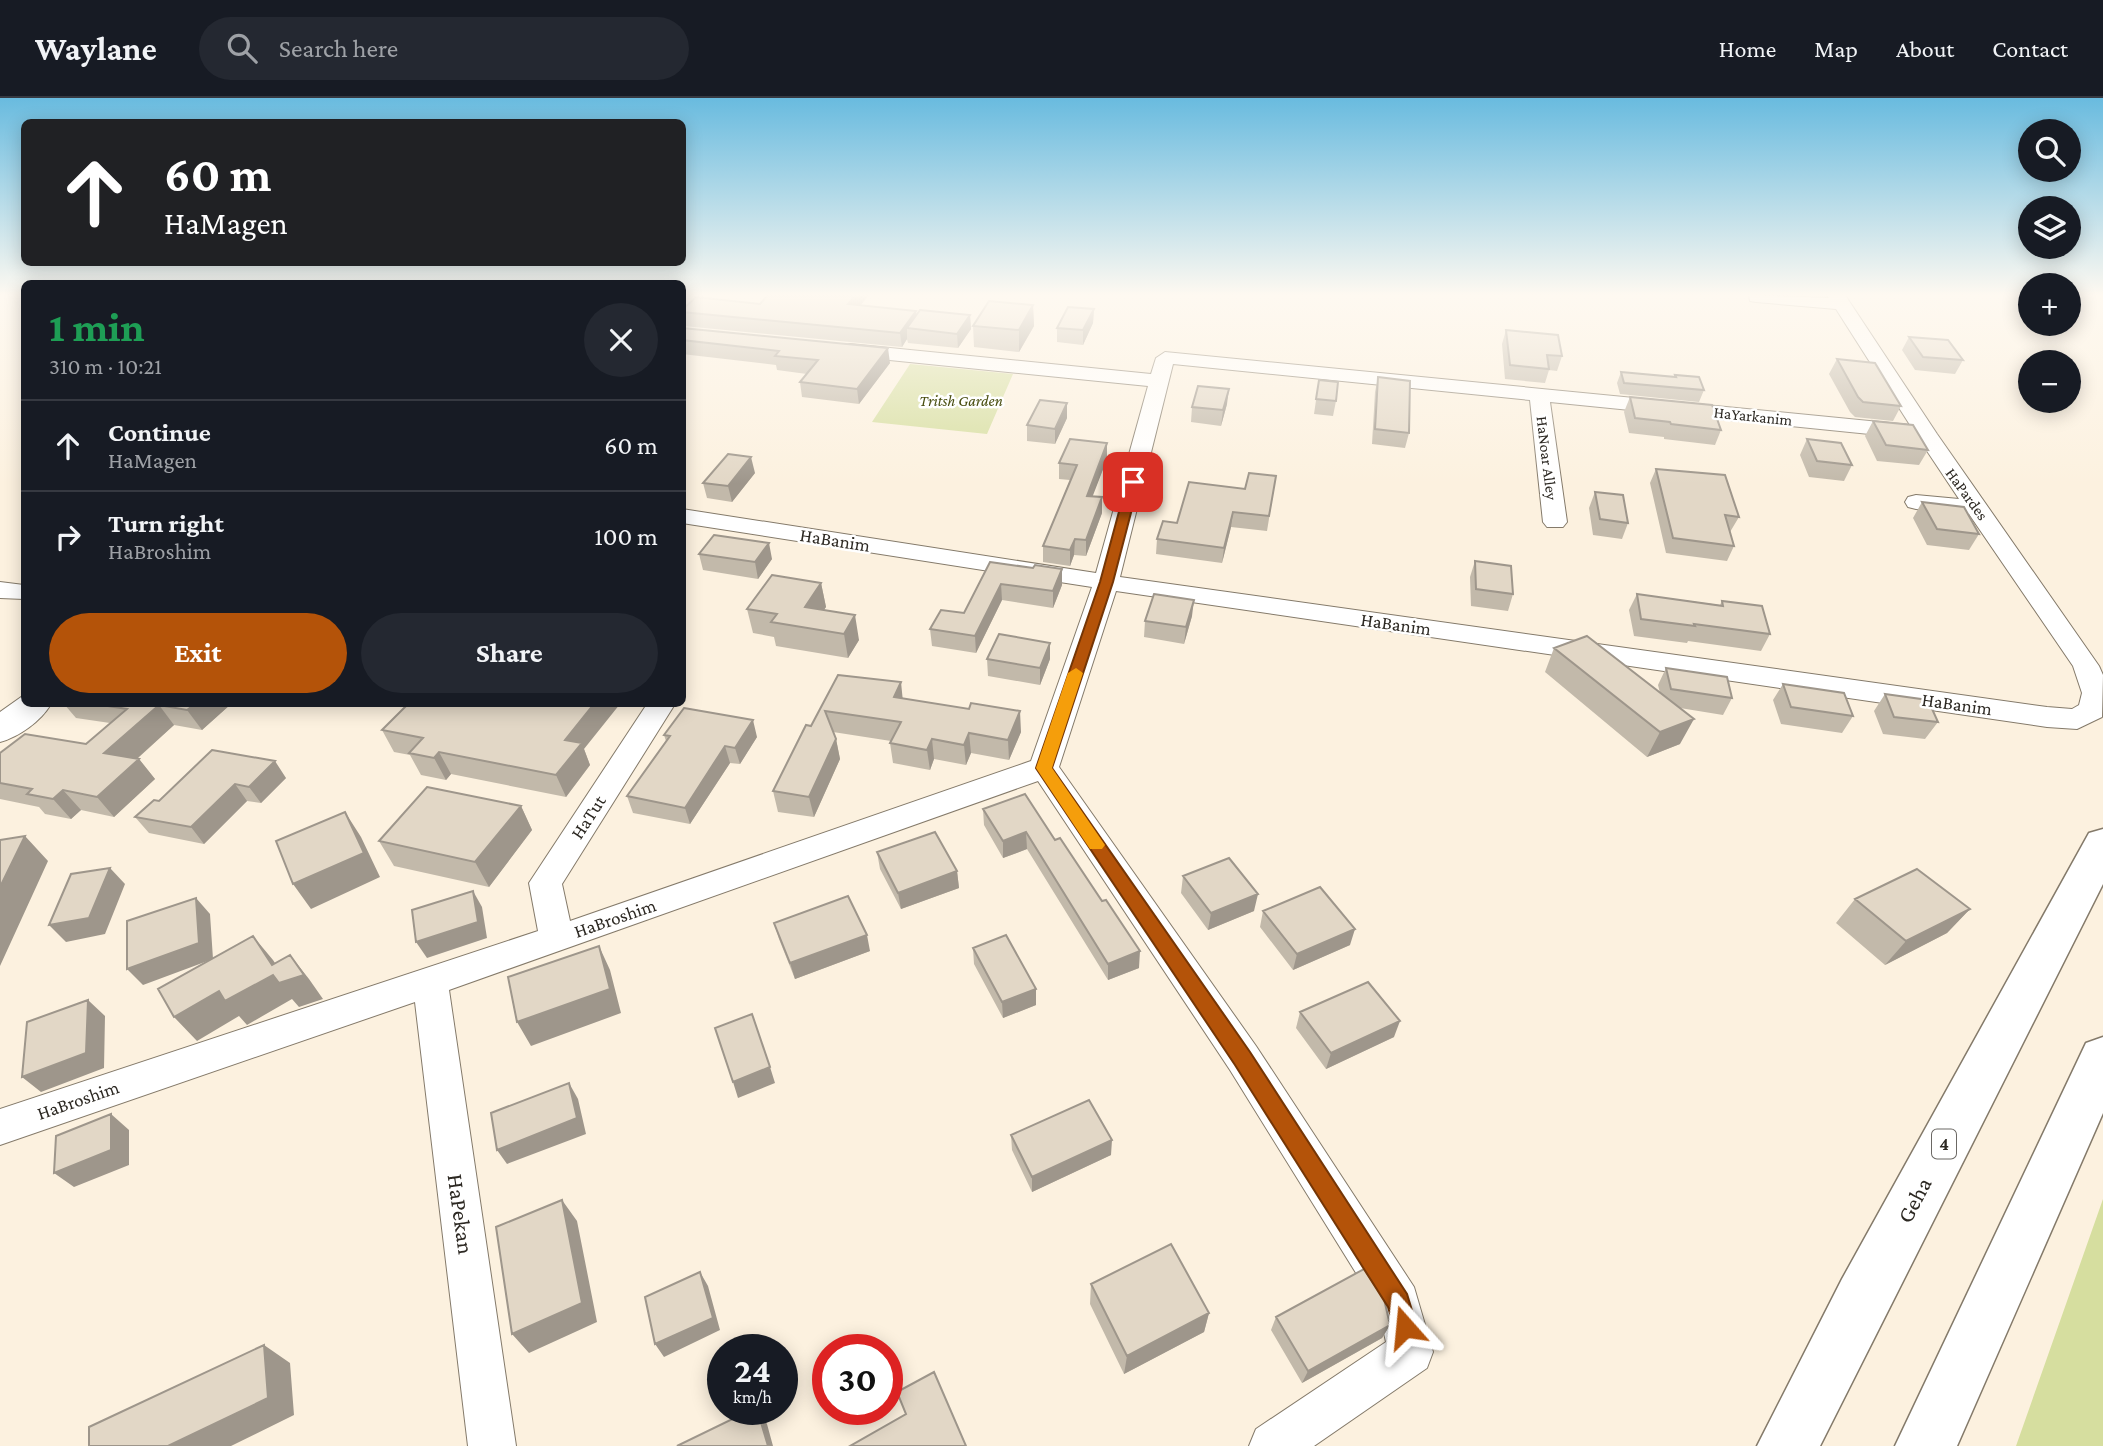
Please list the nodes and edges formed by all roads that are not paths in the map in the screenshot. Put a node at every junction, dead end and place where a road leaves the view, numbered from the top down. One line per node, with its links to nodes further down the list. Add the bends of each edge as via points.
1 (927, 358): 3 (street)
2 (1876, 358): 5 (street, HaPardes)
3 (1159, 381): 4 (street, HaYarkanim, via 1165,358); 10 (street)
4 (1539, 394): 5 (street, HaYarkanim); 9 (street, HaNoar Alley)
5 (1923, 433): 7 (street, HaPardes)
6 (1916, 502): 7 (street)
7 (1979, 508): 13 (street, HaPardes, via 2086,666)
8 (686, 517): 10 (street, HaBanim)
9 (1555, 522)
10 (1106, 582): 13 (street, HaBanim, via 2047,717 2077,719 2092,710); 17 (street)
11 (0, 590): 12 (street)
12 (21, 592)
13 (2096, 693)
14 (30, 707): 16 (street)
15 (659, 707): 19 (street, HaTut, via 545,883)
16 (0, 730)
17 (1044, 768): 19 (street, HaBroshim); 24 (street, via 1242,1058 1399,1302 1411,1352)
18 (2103, 844): 25 (highway, Geha / 4)
19 (556, 939): 20 (street, HaBroshim)
20 (430, 982): 22 (street, HaBroshim); 23 (street, HaPekan)
21 (2103, 1058): 26 (highway)
22 (0, 1127)
23 (492, 1446)
24 (1273, 1446)
25 (1788, 1446)
26 (1926, 1446)

